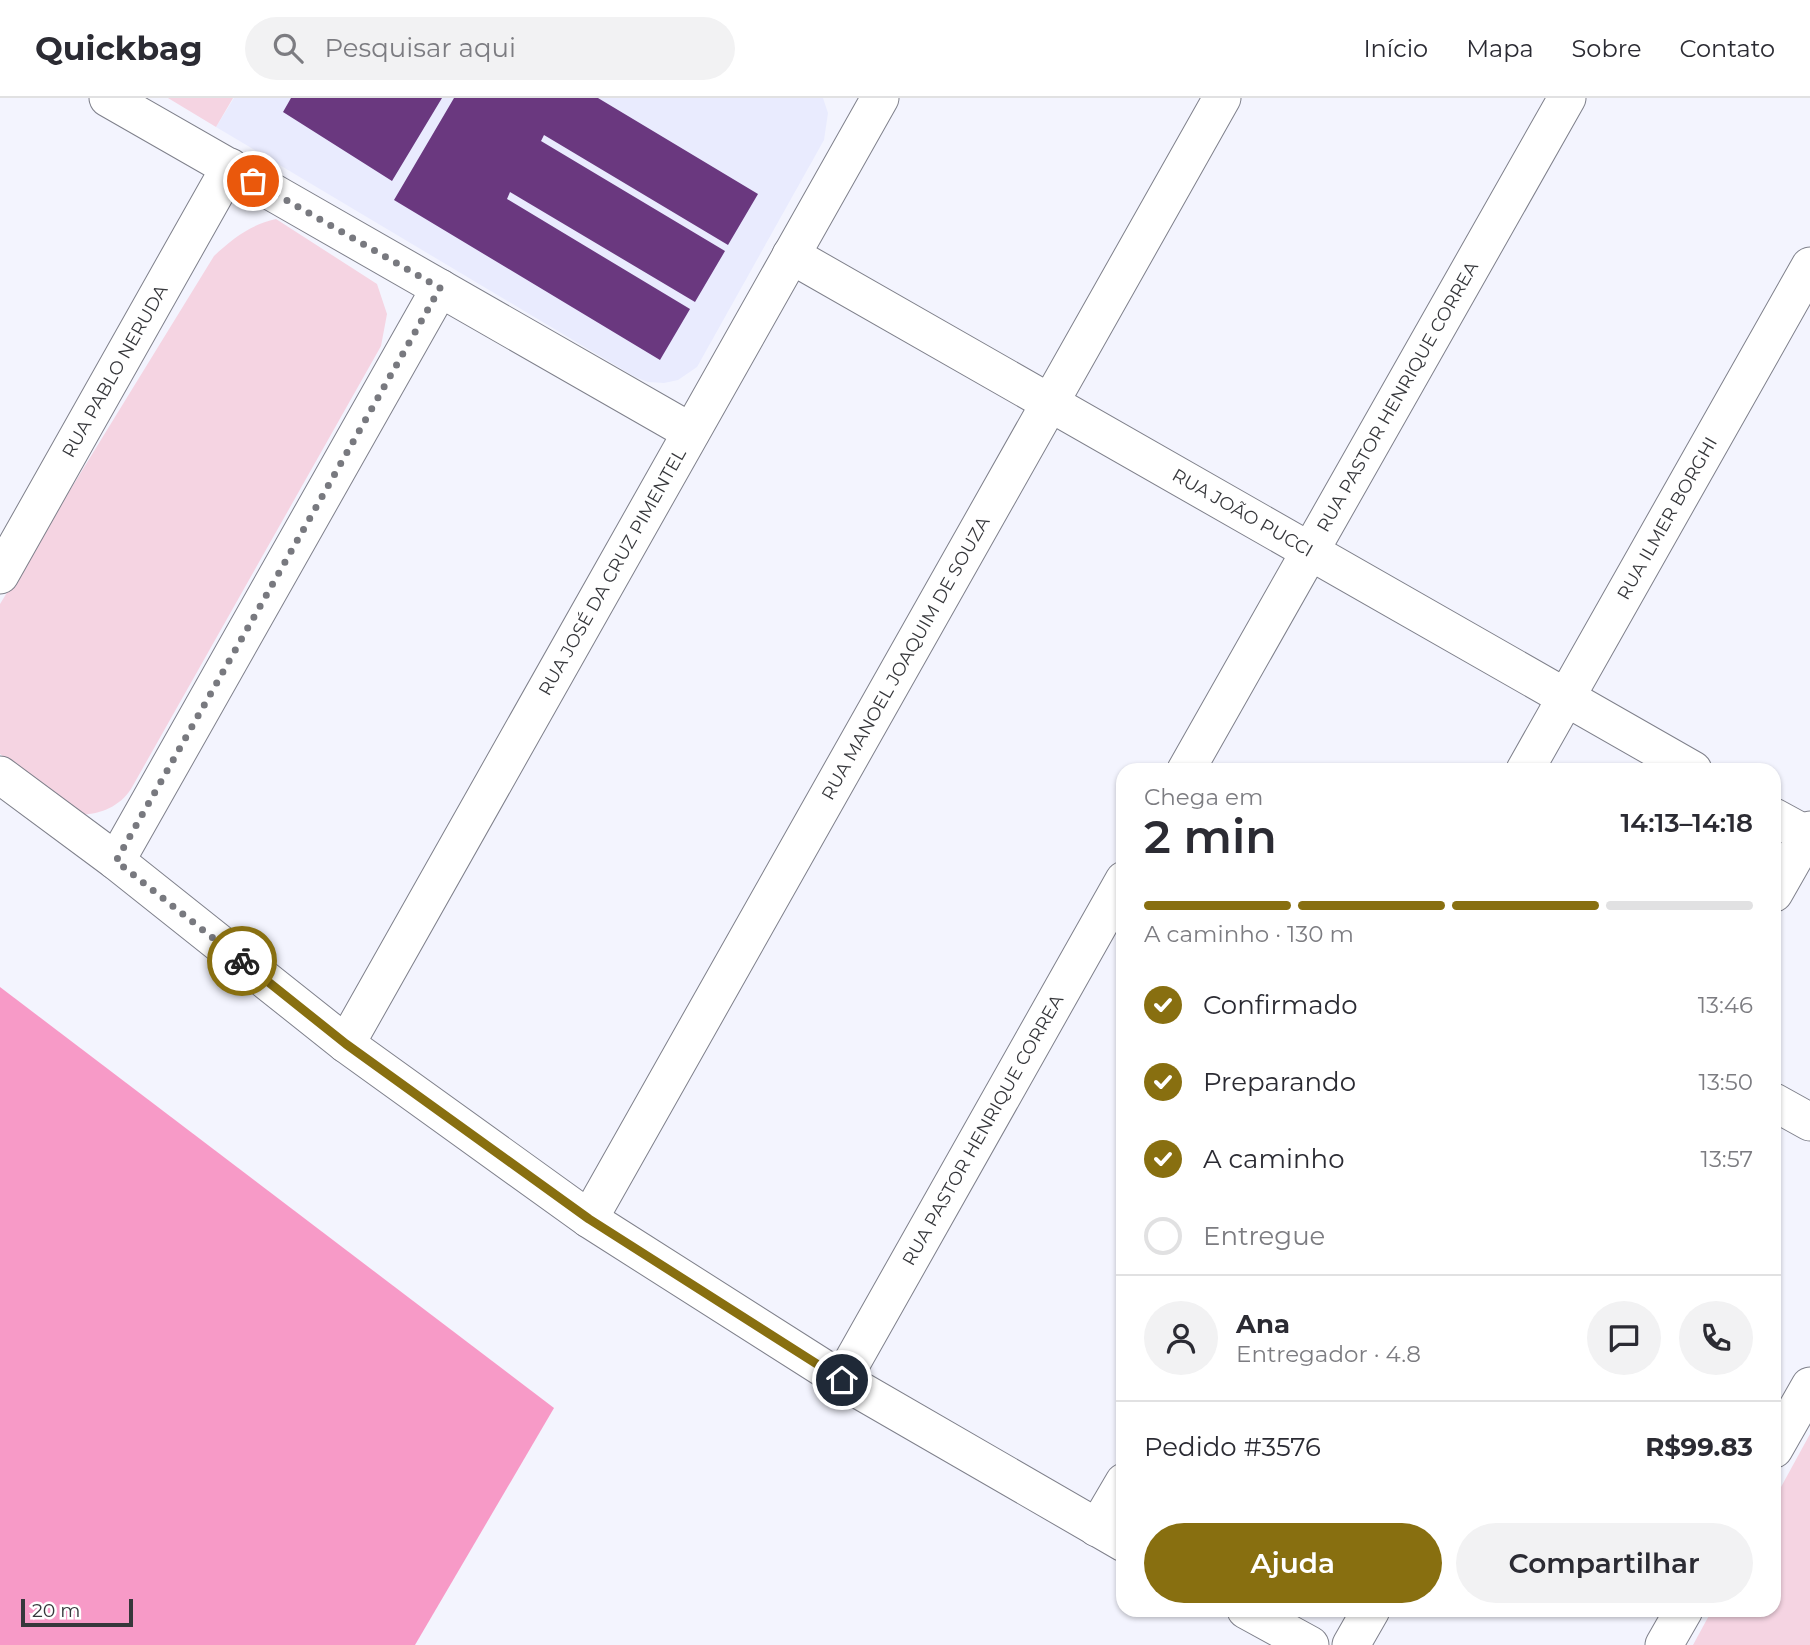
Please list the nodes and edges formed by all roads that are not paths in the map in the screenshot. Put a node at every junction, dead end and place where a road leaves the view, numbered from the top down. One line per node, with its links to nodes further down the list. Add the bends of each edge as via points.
1 (108, 98): 5 (street)
2 (880, 98): 6 (street, RUA JOSÉ DA CRUZ PIMENTEL)
3 (1222, 98): 9 (street, RUA MANOEL JOAQUIM DE SOUZA)
4 (1567, 98): 11 (street, RUA PASTOR HENRIQUE CORREA)
5 (230, 167): 8 (street); 12 (street, RUA PABLO NERUDA)
6 (791, 254): 9 (street, RUA JOÃO PUCCI); 10 (street, RUA JOSÉ DA CRUZ PIMENTEL)
7 (1810, 266): 13 (street, RUA ILMER BORGHI)
8 (440, 288): 10 (street); 20 (street)
9 (1049, 402): 11 (street, RUA JOÃO PUCCI); 26 (street, RUA MANOEL JOAQUIM DE SOUZA)
10 (691, 432): 23 (street, RUA JOSÉ DA CRUZ PIMENTEL)
11 (1309, 551): 13 (street, RUA JOÃO PUCCI); 14 (street, RUA PASTOR HENRIQUE CORREA)
12 (0, 575)
13 (1566, 698): 15 (street, RUA ILMER BORGHI); 16 (street, RUA JOÃO PUCCI)
14 (1190, 763)
15 (1529, 763)
16 (1681, 763)
17 (0, 775): 20 (street)
18 (1781, 820): 19 (street)
19 (1809, 832): 21 (street)
20 (116, 861): 23 (street)
21 (1781, 881)
22 (1116, 894): 27 (street, RUA PASTOR HENRIQUE CORREA)
23 (346, 1044): 26 (street)
24 (1781, 1105): 25 (street)
25 (1810, 1122)
26 (589, 1219): 27 (street)
27 (842, 1380): 31 (street)
28 (1810, 1386): 29 (street)
29 (1781, 1437)
30 (1116, 1512): 31 (street)
31 (1110, 1535)
32 (1259, 1617): 35 (street)
33 (1366, 1617): 36 (street)
34 (1680, 1617): 37 (street)
35 (1310, 1645)
36 (1351, 1645)
37 (1664, 1645)

